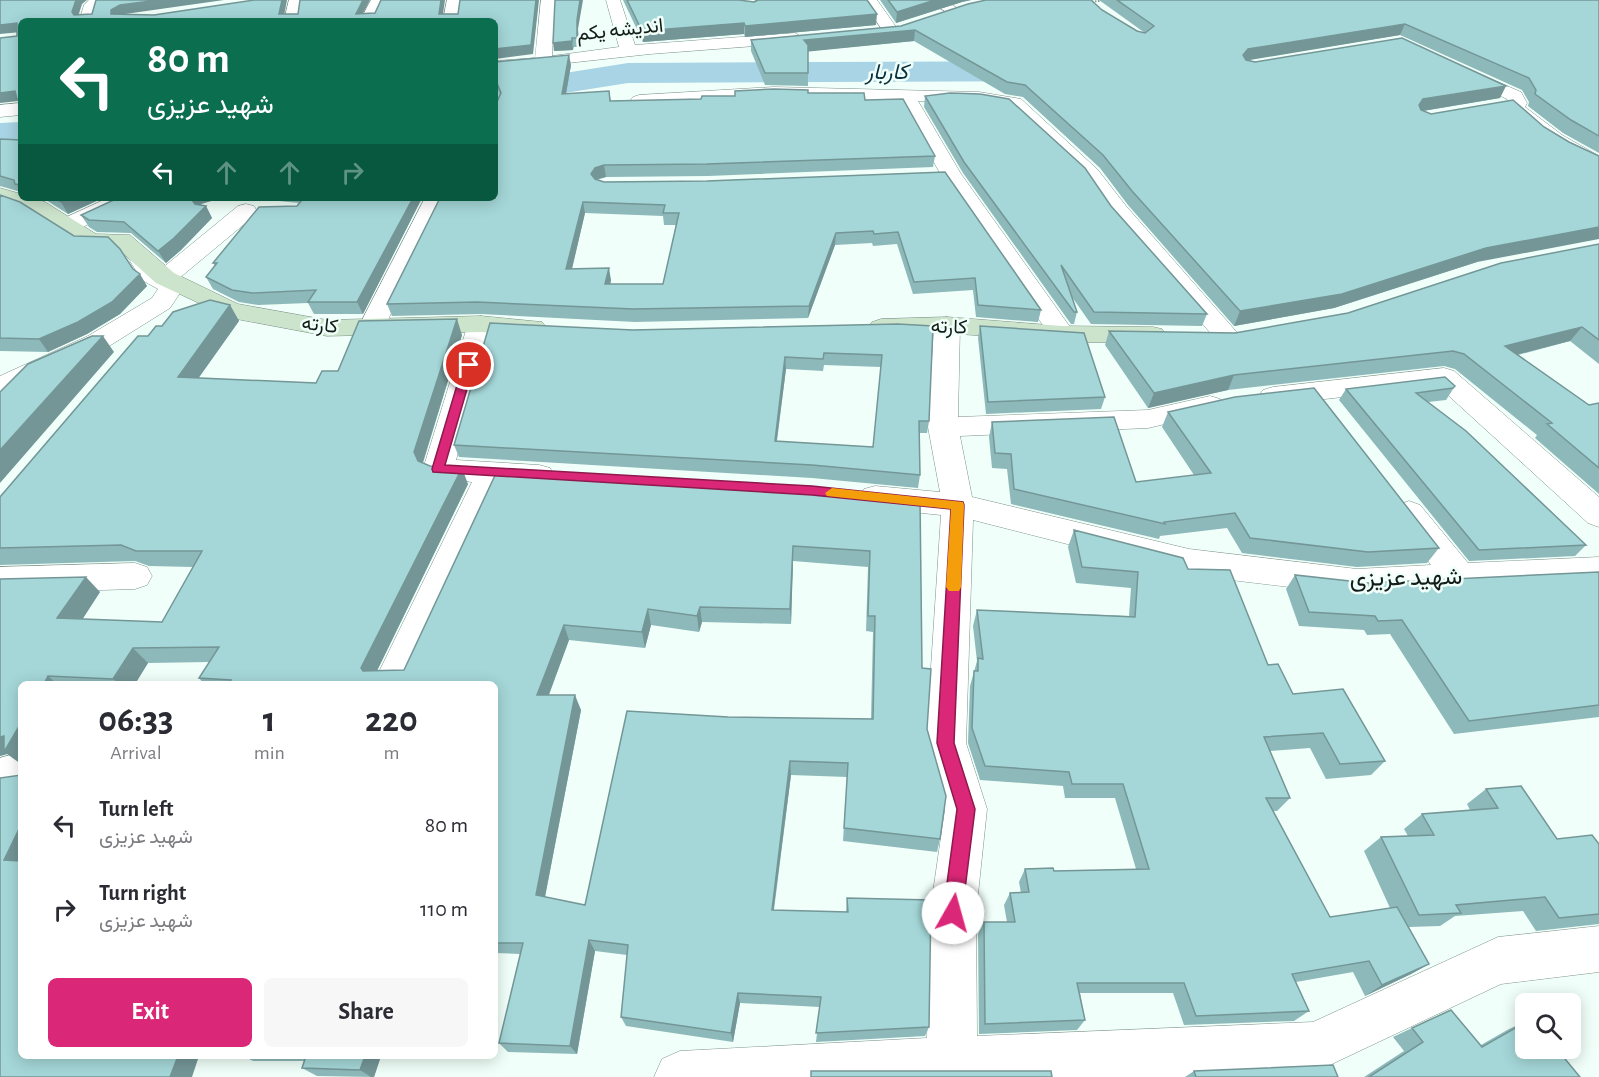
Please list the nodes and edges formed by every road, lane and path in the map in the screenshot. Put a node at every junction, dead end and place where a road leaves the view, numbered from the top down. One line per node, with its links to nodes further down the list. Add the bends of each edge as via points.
1 (98, 0): 13 (street)
2 (296, 0): 14 (street)
3 (378, 0): 15 (street)
4 (454, 0): 16 (street)
5 (548, 0): 23 (street)
6 (613, 0): 22 (street)
7 (869, 0): 19 (street)
8 (932, 0): 12 (street)
9 (1108, 0): 10 (path)
10 (1089, 2)
11 (973, 6): 12 (street)
12 (954, 11): 17 (street)
13 (88, 18)
14 (293, 18)
15 (369, 18)
16 (451, 18)
17 (933, 19)
18 (911, 26): 19 (street)
19 (891, 31): 20 (street)
20 (868, 32)
21 (812, 37): 22 (street, اندیشه یکم)
22 (628, 51): 23 (street, اندیشه یکم)
23 (543, 62): 24 (street, اندیشه یکم)
24 (498, 66)
25 (1452, 67): 28 (street, via 1515,96)
26 (907, 97): 27 (street, via 774,92); 33 (street); 52 (street, کارته, via 1014,102 1091,174 1118,211 1239,335)
27 (639, 101)
28 (1518, 103): 29 (street); 32 (street, via 1515,108 1555,141)
29 (1494, 107)
30 (18, 109): 31 (street)
31 (0, 111)
32 (1599, 163)
33 (951, 175): 34 (street); 52 (street)
34 (928, 176)
35 (0, 194): 36 (street, کارته)
36 (18, 200)
37 (20, 201): 43 (street, کارته)
38 (120, 201): 43 (street)
39 (434, 201): 50 (street)
40 (211, 210): 42 (street)
41 (270, 210): 42 (street)
42 (246, 211): 45 (street)
43 (66, 226): 44 (street, کارته, via 91,241 122,240)
44 (134, 249): 45 (street, کارته); 54 (street, via 151,275 172,287 161,303 97,342)
45 (165, 278): 46 (street, کارته)
46 (220, 305): 50 (street, کارته, via 327,328); 53 (street, via 184,317 142,339)
47 (481, 324): 50 (street, کارته); 51 (street, کارته); 58 (street, via 438,469)
48 (947, 325): 49 (street, کارته); 52 (street, کارته); 57 (street)
49 (863, 327)
50 (371, 328)
51 (553, 328)
52 (1062, 333)
53 (135, 348)
54 (0, 387)
55 (1314, 391): 56 (street); 57 (street, via 1244,399 1148,419); 63 (street, via 1444,377)
56 (1335, 418)
57 (943, 427): 62 (street)
58 (491, 474): 59 (street); 68 (street)
59 (562, 477)
60 (1391, 490): 66 (street)
61 (846, 494): 62 (street, شهید عزیزی)
62 (958, 505): 66 (street, شهید عزیزی, via 1189,562 1357,582); 72 (street, via 945,743 966,809 953,913)
63 (1599, 515)
64 (1599, 570): 66 (street, شهید عزیزی)
65 (135, 576): 67 (street)
66 (1459, 577)
67 (0, 580)
68 (393, 681)
69 (18, 772): 70 (street)
70 (0, 777)
71 (1599, 949): 72 (street, via 1498,961 1315,1047)
72 (952, 1070): 73 (street)
73 (680, 1077)

